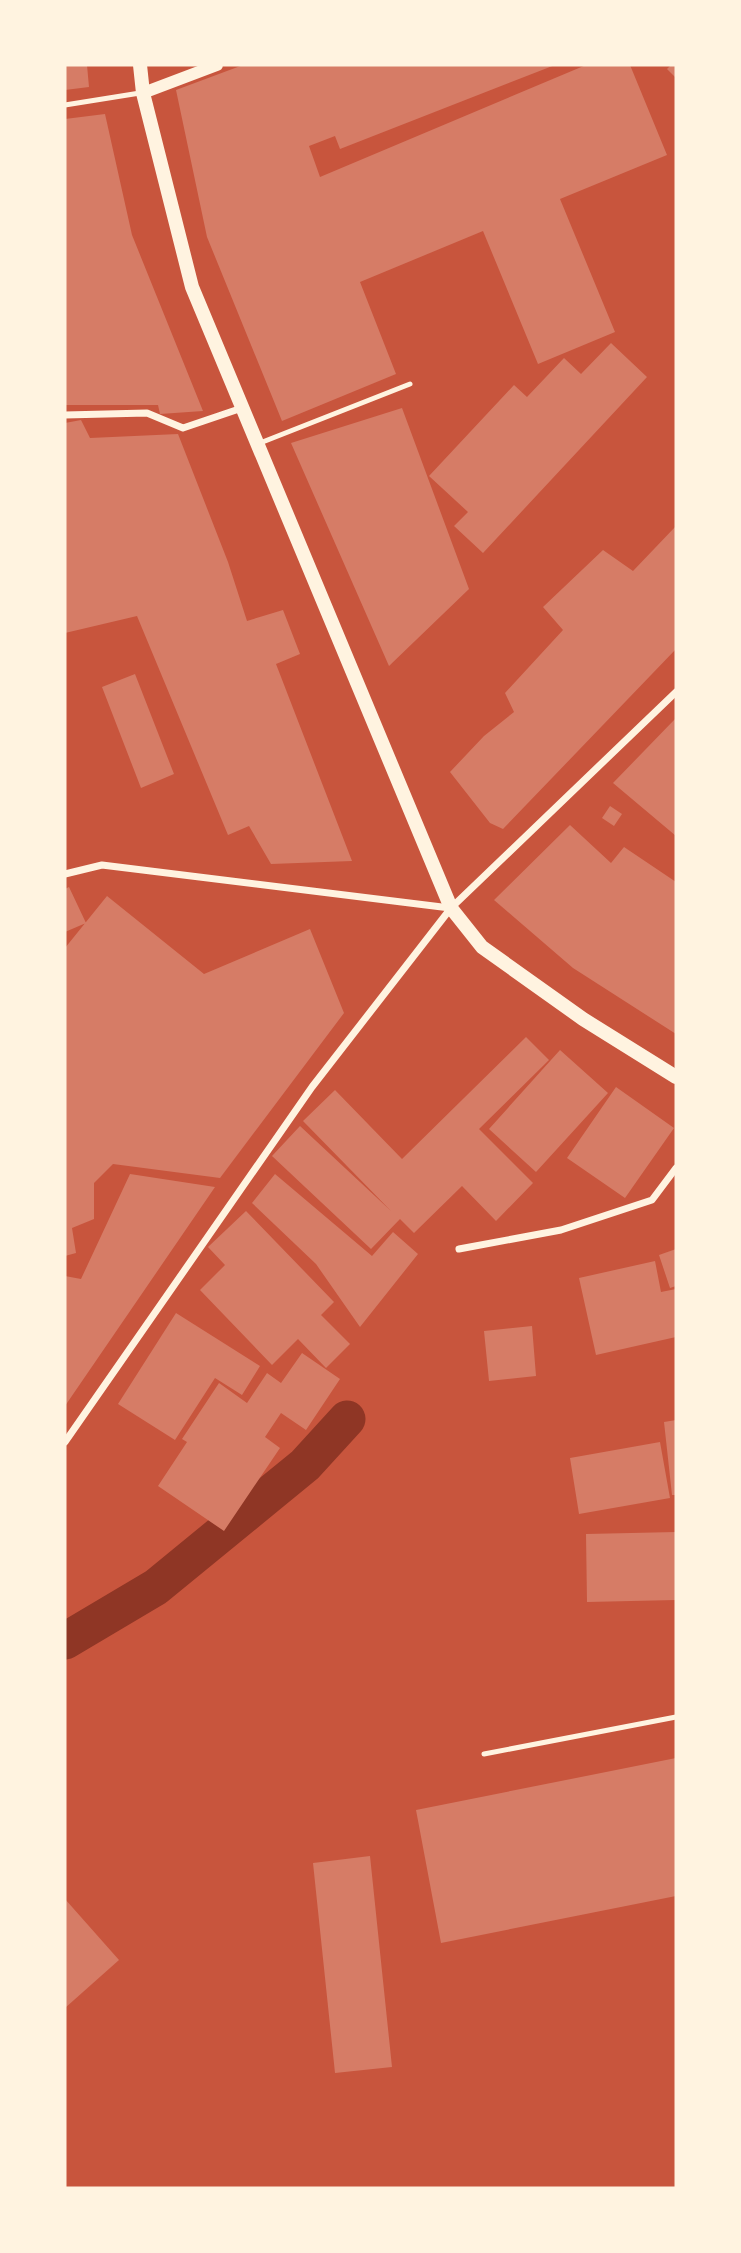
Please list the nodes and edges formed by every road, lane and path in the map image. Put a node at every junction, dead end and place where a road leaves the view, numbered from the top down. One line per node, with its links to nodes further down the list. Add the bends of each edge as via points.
1 (140, 65): 3 (main road)
2 (216, 65): 3 (street)
3 (143, 93): 4 (lane); 6 (main road, via 185,265)
4 (65, 105)
5 (410, 384): 8 (lane)
6 (243, 408): 7 (street, via 183,428 147,413); 8 (main road)
7 (65, 415)
8 (258, 444): 11 (main road)
9 (676, 692): 11 (street)
10 (65, 874): 11 (street, via 102,864)
11 (451, 908): 12 (main road, via 482,947 583,1019); 15 (street, via 312,1087)
12 (676, 1077)
13 (676, 1168): 14 (street, via 652,1200 561,1230)
14 (459, 1249)
15 (65, 1442)
16 (676, 1717): 17 (lane)
17 (484, 1754)

